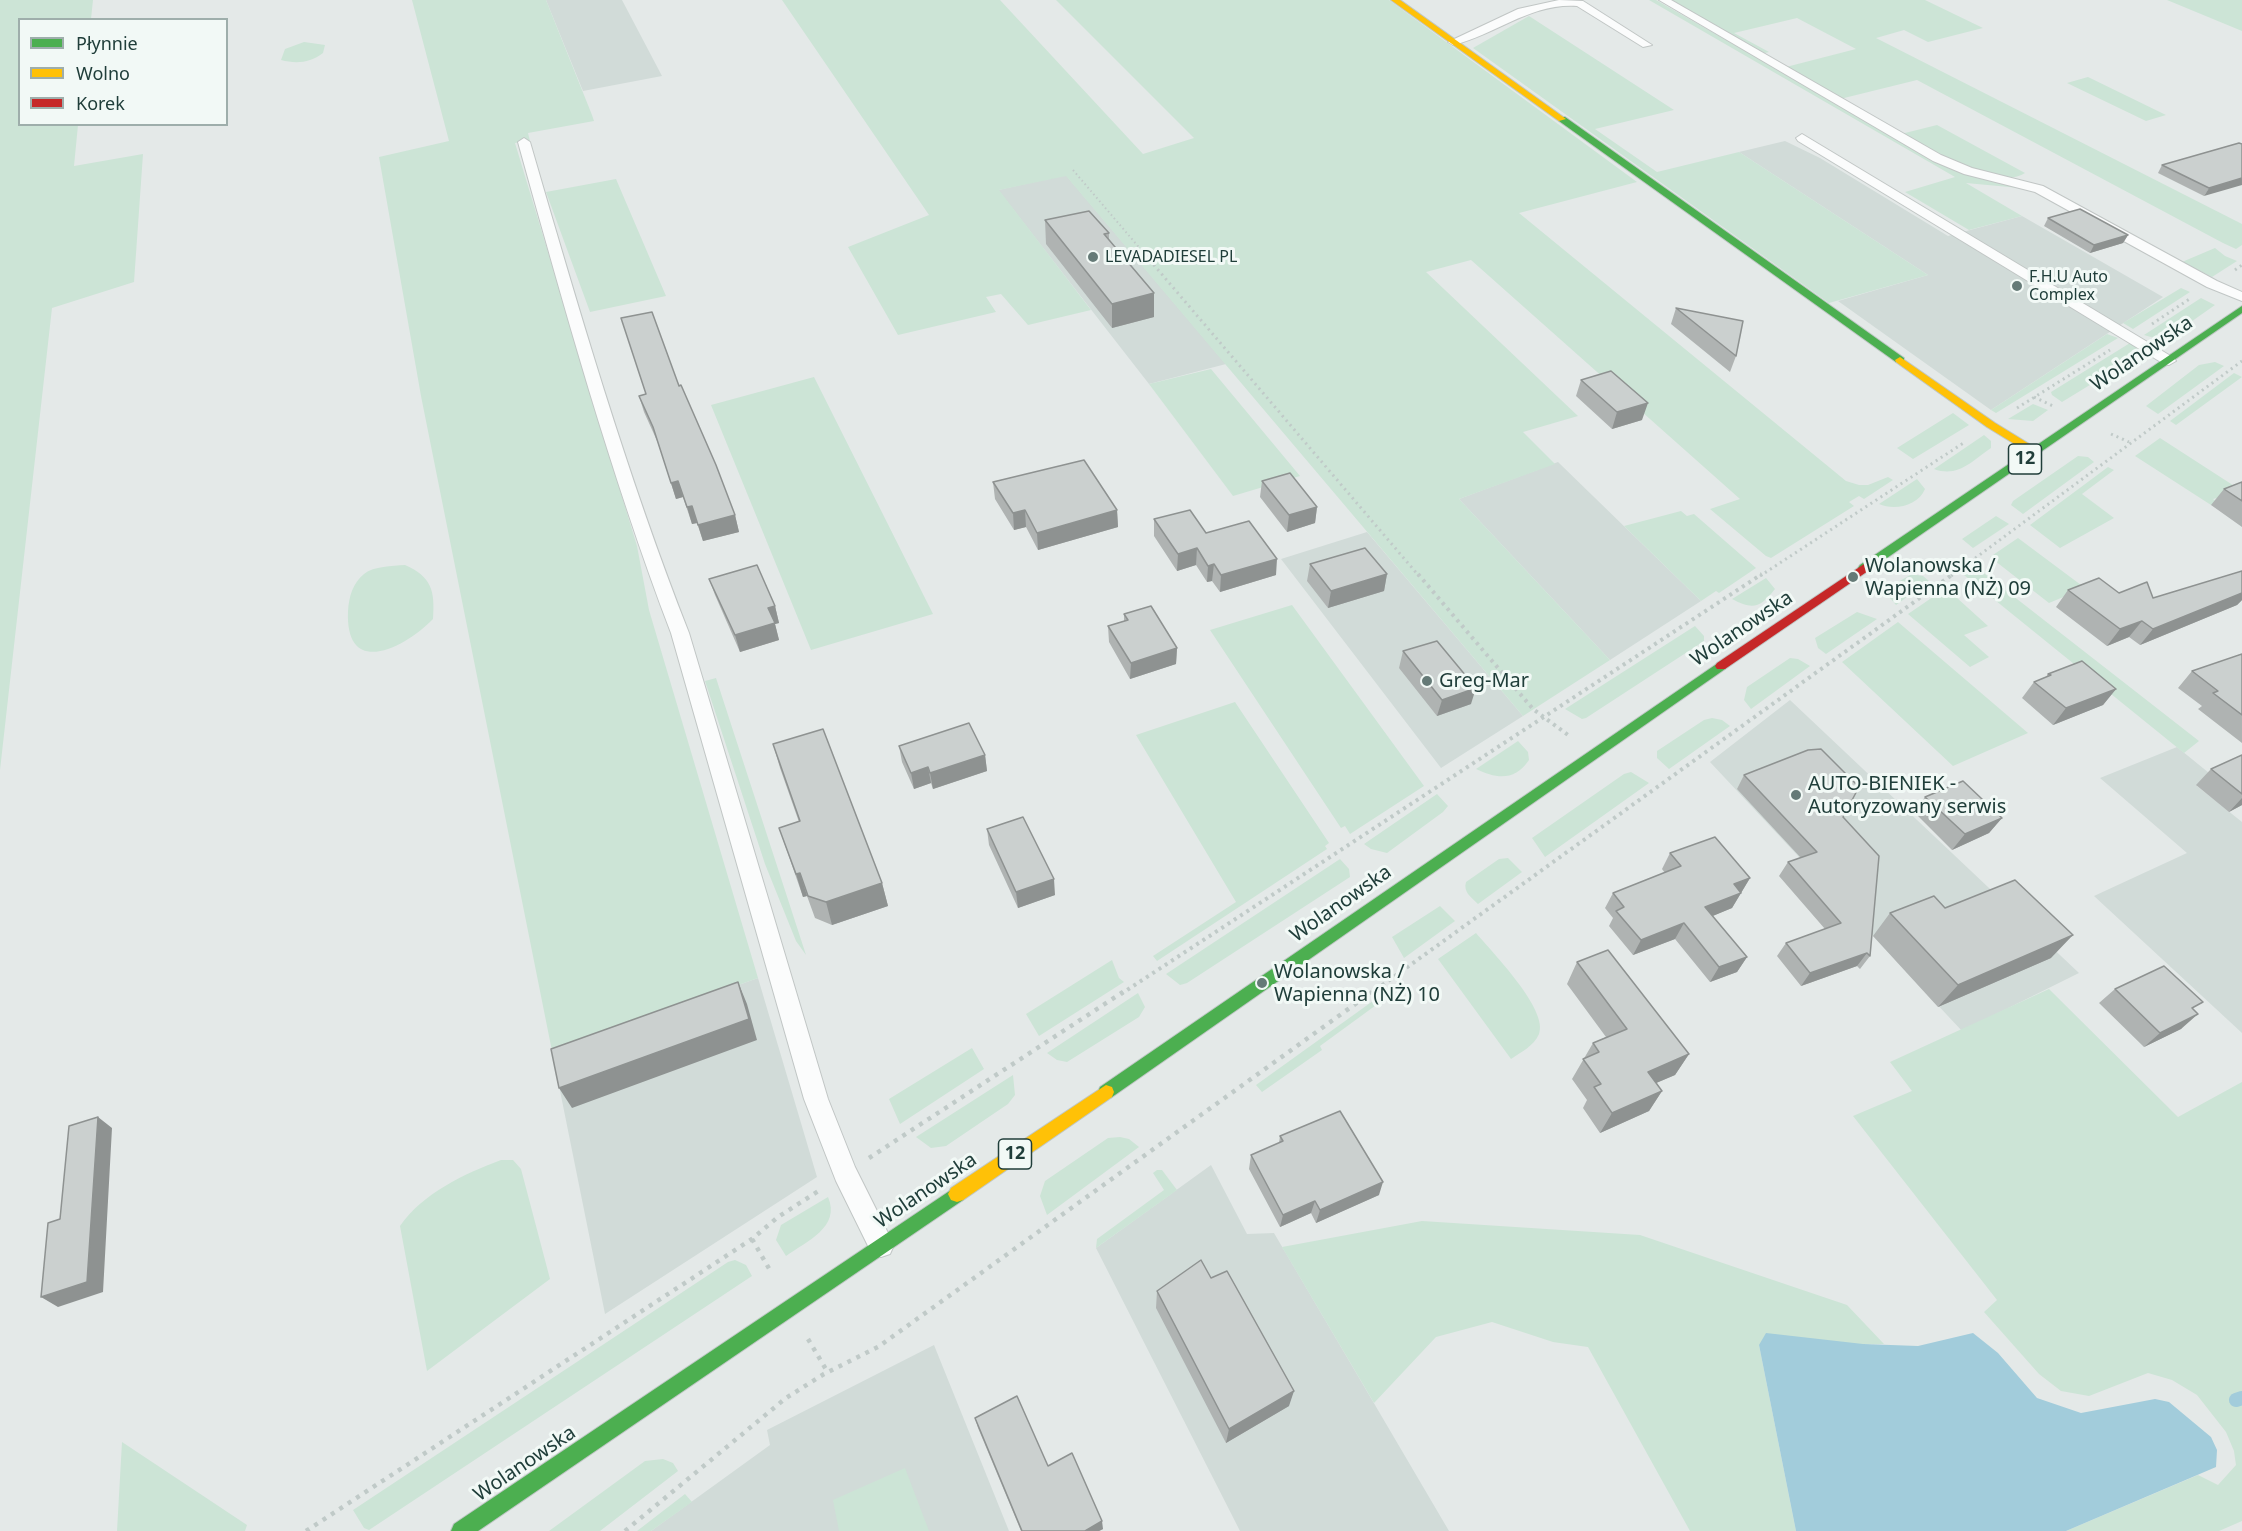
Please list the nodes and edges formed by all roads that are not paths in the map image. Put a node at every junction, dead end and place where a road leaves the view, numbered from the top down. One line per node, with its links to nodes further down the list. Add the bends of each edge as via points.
1 (1395, 0): 3 (main road)
2 (1664, 0): 7 (lane, via 1936,158 1968,171 2039,189)
3 (1453, 42): 4 (lane, via 1522,11 1564,2 1579,3); 10 (main road, via 1991,425)
4 (1647, 45)
5 (1802, 138): 9 (lane)
6 (524, 142): 11 (lane, via 572,311 680,633 816,1099 845,1173)
7 (2242, 297)
8 (2242, 309): 9 (main road, Wolanowska / 12)
9 (2169, 361): 10 (main road, Wolanowska / 12)
10 (2035, 452): 11 (main road, Wolanowska / 12)
11 (881, 1245): 12 (main road, Wolanowska / 12)
12 (461, 1531)

